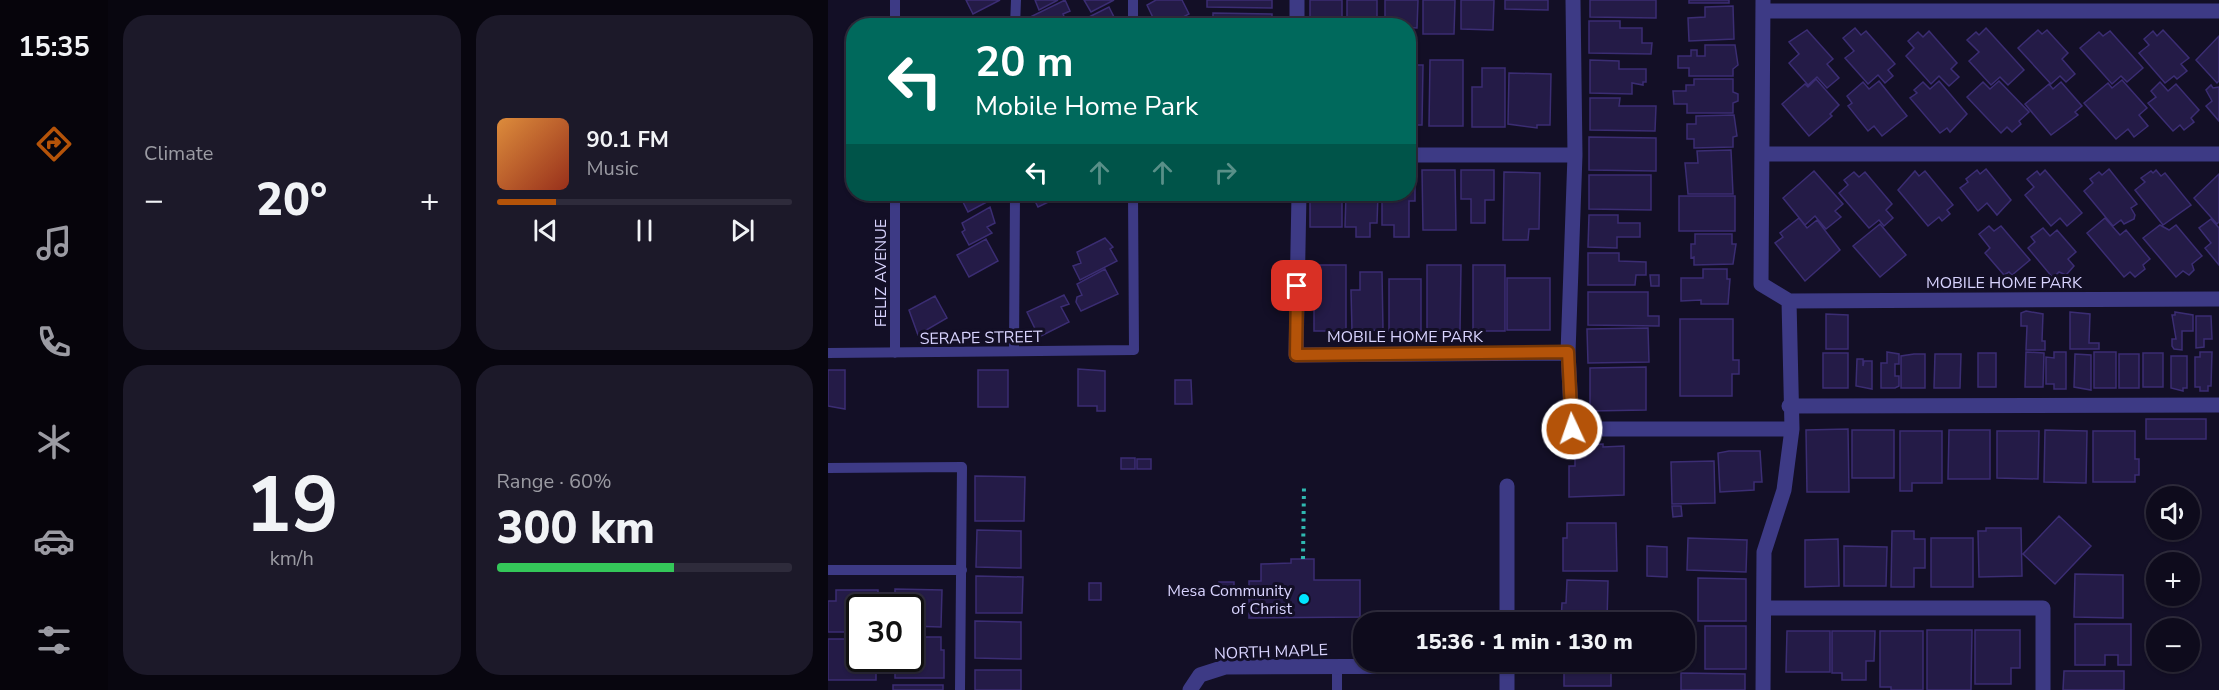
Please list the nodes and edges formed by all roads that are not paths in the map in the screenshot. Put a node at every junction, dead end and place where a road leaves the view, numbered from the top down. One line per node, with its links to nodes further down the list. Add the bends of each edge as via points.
1 (895, 0): 8 (lane)
2 (1016, 0): 9 (lane)
3 (1133, 0): 10 (lane)
4 (1297, 0): 11 (street)
5 (1573, 0): 15 (street)
6 (1763, 6): 7 (street); 12 (street)
7 (2219, 11)
8 (895, 18)
9 (1016, 18)
10 (1133, 18)
11 (1297, 18)
12 (1763, 154): 13 (street); 21 (street, via 1761,284)
13 (2219, 154)
14 (1416, 155): 15 (street)
15 (1575, 155): 24 (street)
16 (895, 201): 23 (lane, FELIZ AVENUE)
17 (1015, 201): 22 (lane)
18 (1133, 201): 22 (lane, SERAPE STREET, via 1134,350)
19 (1299, 201): 24 (street, MOBILE HOME PARK, via 1296,355)
20 (2219, 299): 21 (street, MOBILE HOME PARK)
21 (1789, 301): 27 (street)
22 (1014, 351): 23 (lane, SERAPE STREET)
23 (895, 352): 25 (lane, SERAPE STREET)
24 (1568, 352): 28 (street, via 1572,429)
25 (828, 353)
26 (2219, 405): 27 (street)
27 (1789, 406): 28 (street)
28 (1792, 429): 33 (street, via 1784,490 1764,552)
29 (828, 468): 32 (lane, via 962,468)
30 (1507, 486): 34 (street)
31 (828, 570): 32 (lane)
32 (962, 570): 38 (lane)
33 (1764, 608): 42 (street); 43 (street, via 2043,608)
34 (1507, 612)
35 (1337, 667): 36 (street, NORTH MAPLE); 39 (street, NORTH MAPLE, via 1225,668 1200,675); 40 (lane)
36 (1353, 667)
37 (1507, 672): 41 (street)
38 (960, 690)
39 (1190, 690)
40 (1337, 690)
41 (1507, 690)
42 (1763, 690)
43 (2043, 690)

